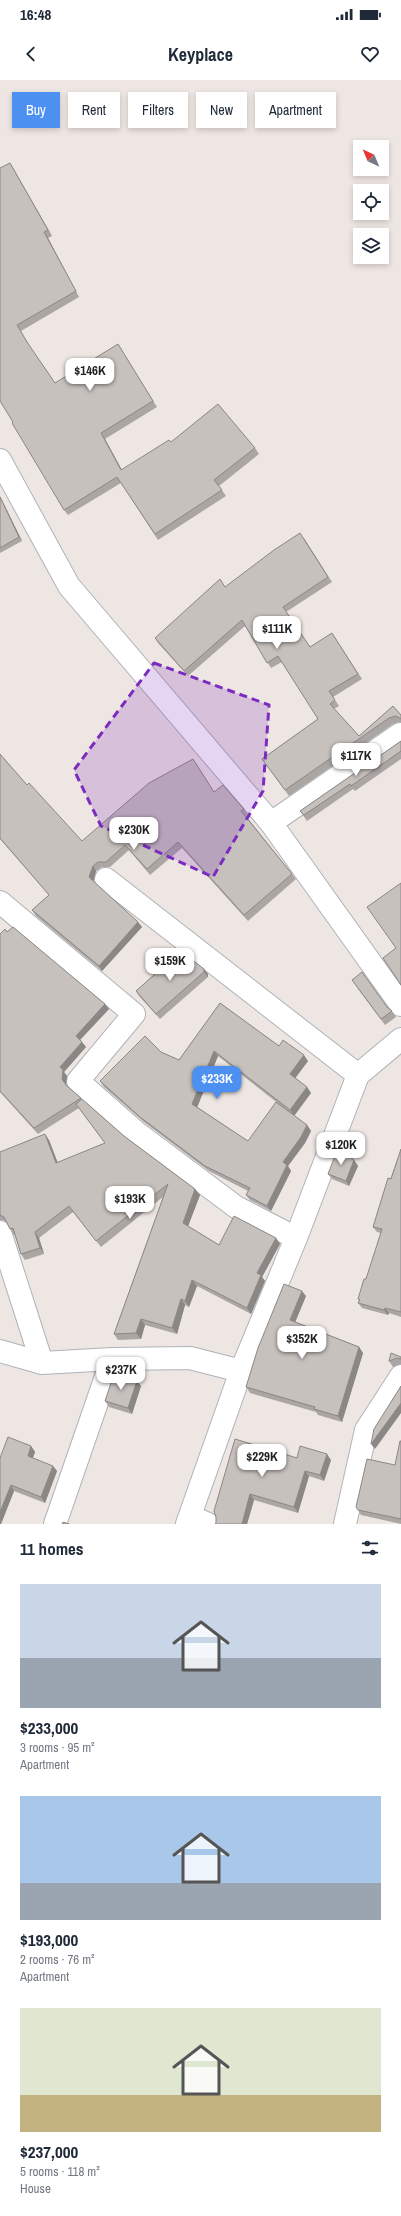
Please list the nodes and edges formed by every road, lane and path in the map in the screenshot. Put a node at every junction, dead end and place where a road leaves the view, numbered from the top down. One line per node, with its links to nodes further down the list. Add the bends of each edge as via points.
1 (0, 460): 3 (street, via 69,586)
2 (400, 734): 3 (street)
3 (271, 823): 6 (street)
4 (106, 879): 8 (street)
5 (0, 902): 10 (street, via 134,1014 78,1081 136,1132 236,1207)
6 (401, 1005)
7 (401, 1038): 8 (street)
8 (358, 1075): 10 (street)
9 (0, 1232): 13 (street)
10 (296, 1238): 14 (street)
11 (0, 1351): 13 (street)
12 (112, 1359): 13 (street); 14 (street, via 190,1358); 17 (street)
13 (42, 1363)
14 (241, 1371): 16 (street)
15 (401, 1376): 18 (street, via 366,1430)
16 (195, 1521)
17 (55, 1524)
18 (345, 1524)

